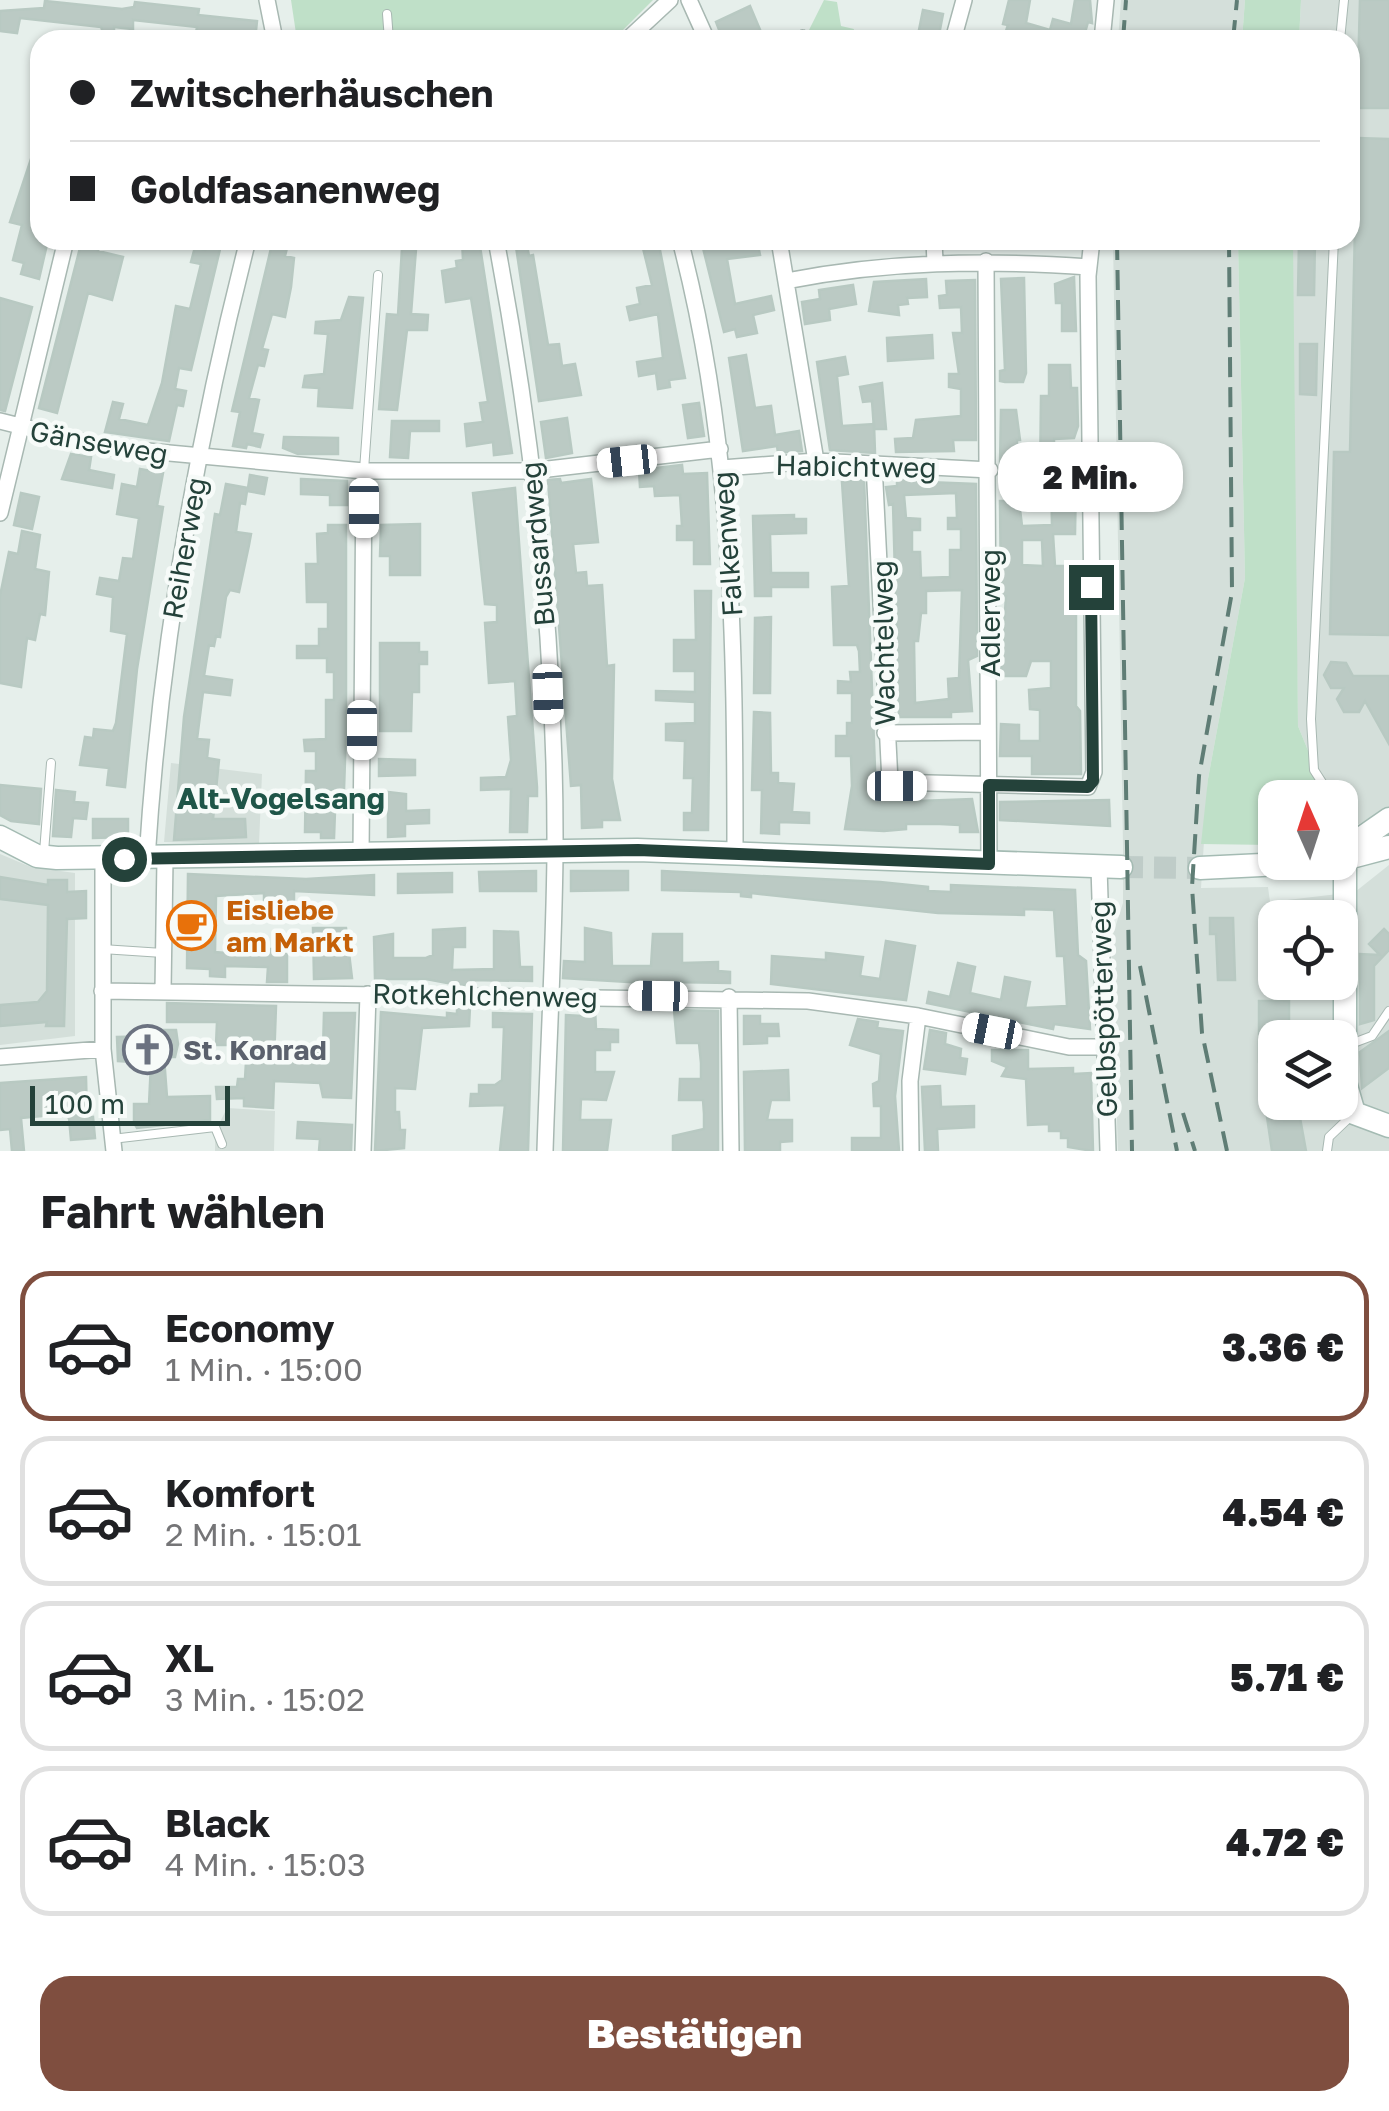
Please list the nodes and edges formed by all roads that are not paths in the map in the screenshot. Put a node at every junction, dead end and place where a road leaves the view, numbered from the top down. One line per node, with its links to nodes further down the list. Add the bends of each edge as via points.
1 (267, 0): 8 (street)
2 (670, 0): 10 (street)
3 (690, 0): 11 (street)
4 (964, 0): 12 (street)
5 (1106, 0): 13 (street)
6 (1344, 0): 14 (lane)
7 (387, 14): 9 (lane)
8 (273, 30)
9 (388, 30)
10 (638, 30)
11 (703, 30)
12 (956, 30)
13 (1103, 30)
14 (1341, 30)
15 (63, 250): 29 (street)
16 (246, 250): 31 (street, Reiherweg)
17 (497, 250): 35 (street, Bussardweg)
18 (682, 250): 30 (street, Falkenweg, via 712,379)
19 (780, 250): 27 (street)
20 (934, 250): 24 (street)
21 (1091, 250): 25 (street)
22 (1334, 250): 42 (lane, via 1311,718)
23 (986, 261): 24 (street); 25 (street); 36 (street, Adlerweg)
24 (935, 263): 27 (street)
25 (1088, 267): 43 (street, via 1094,772 1088,787)
26 (378, 275): 37 (lane)
27 (786, 281): 32 (street)
28 (0, 421): 29 (street, Gänseweg)
29 (18, 427): 31 (street, Gänseweg); 38 (street)
30 (720, 449): 34 (street, Falkenweg); 35 (street)
31 (199, 459): 37 (street); 54 (street, Reiherweg, via 166,655)
32 (816, 461): 33 (street, Habichtweg); 34 (street, Habichtweg)
33 (874, 464): 36 (street, Habichtweg); 40 (street, Wachtelweg)
34 (722, 468): 49 (street, Falkenweg, via 735,681)
35 (530, 470): 37 (street); 47 (street, Bussardweg)
36 (990, 470): 39 (street, Adlerweg)
37 (364, 471): 51 (street)
38 (0, 513)
39 (988, 732): 40 (street); 43 (street, Adlerweg)
40 (885, 733): 43 (street, Wachtelweg, via 890,782)
41 (51, 763): 52 (lane)
42 (1320, 780)
43 (989, 785): 56 (street, Adlerweg)
44 (1389, 819): 46 (street)
45 (0, 837): 52 (street)
46 (1358, 843)
47 (555, 850): 49 (street); 51 (street); 65 (street, Bussardweg)
48 (1388, 850): 50 (street)
49 (735, 852): 56 (street)
50 (1358, 854)
51 (361, 856): 54 (street)
52 (44, 857): 53 (street)
53 (103, 858): 54 (street); 60 (street)
54 (156, 859): 61 (street, Reiherweg)
55 (1258, 863): 58 (street)
56 (989, 864): 57 (street)
57 (1110, 867): 72 (street, Gelbspötterweg)
58 (1200, 868)
59 (1342, 880): 69 (street)
60 (102, 949): 61 (lane); 62 (street)
61 (164, 954): 63 (street, Reiherweg)
62 (102, 990): 63 (street, Rotkehlchenweg); 71 (street)
63 (163, 990): 64 (street, Rotkehlchenweg)
64 (368, 994): 65 (street, Rotkehlchenweg); 79 (street)
65 (550, 995): 66 (street, Rotkehlchenweg); 80 (street, Bussardweg)
66 (730, 998): 68 (street, Rotkehlchenweg, via 808,1000); 81 (street)
67 (1389, 1011): 70 (lane, via 1372,1036)
68 (918, 1016): 72 (street, Rotkehlchenweg); 82 (street)
69 (1343, 1020)
70 (1358, 1040)
71 (103, 1048): 73 (street); 78 (street)
72 (1103, 1048): 83 (street, Gelbspötterweg)
73 (0, 1057)
74 (1358, 1115): 76 (street)
75 (1347, 1120): 84 (lane, via 1329,1137)
76 (1389, 1126)
77 (222, 1144): 78 (lane, via 216,1127)
78 (113, 1145)
79 (362, 1151)
80 (545, 1151)
81 (731, 1151)
82 (911, 1151)
83 (1108, 1151)
84 (1327, 1151)

